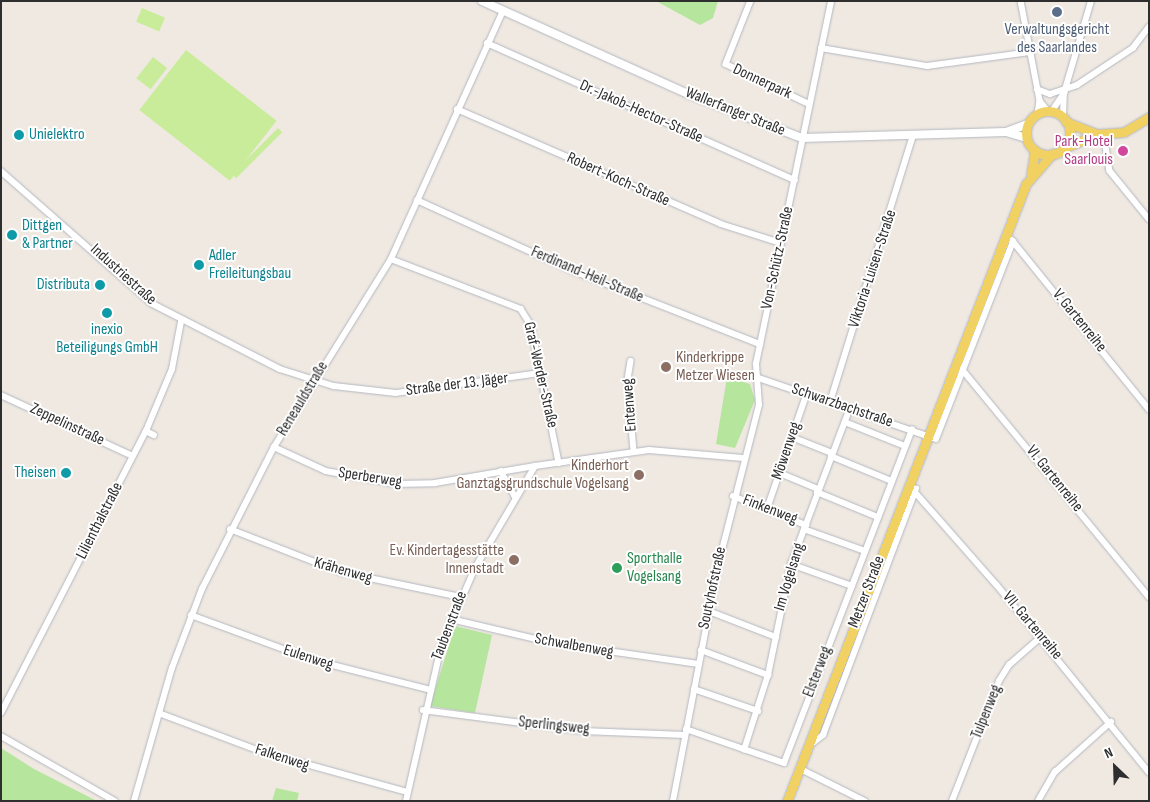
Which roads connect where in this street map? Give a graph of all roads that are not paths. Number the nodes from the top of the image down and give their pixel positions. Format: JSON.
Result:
{"nodes":[{"id":1,"x":482,"y":1,"type":"edge"},
{"id":2,"x":751,"y":1,"type":"edge"},
{"id":3,"x":831,"y":1,"type":"edge"},
{"id":4,"x":1021,"y":1,"type":"edge"},
{"id":5,"x":1091,"y":1,"type":"edge"},
{"id":6,"x":503,"y":11,"type":"junction"},
{"id":7,"x":1149,"y":27,"type":"edge"},
{"id":8,"x":487,"y":43,"type":"junction"},
{"id":9,"x":821,"y":48,"type":"junction"},
{"id":10,"x":1031,"y":52,"type":"junction"},
{"id":11,"x":1037,"y":90,"type":"junction"},
{"id":12,"x":1064,"y":91,"type":"junction"},
{"id":13,"x":1040,"y":102,"type":"junction"},
{"id":14,"x":807,"y":103,"type":"junction"},
{"id":15,"x":457,"y":109,"type":"junction"},
{"id":16,"x":1050,"y":111,"type":"junction"},
{"id":17,"x":1038,"y":114,"type":"junction"},
{"id":18,"x":1149,"y":117,"type":"edge"},
{"id":19,"x":1065,"y":119,"type":"junction"},
{"id":20,"x":1028,"y":124,"type":"junction"},
{"id":21,"x":1006,"y":132,"type":"junction"},
{"id":22,"x":1100,"y":134,"type":"junction"},
{"id":23,"x":913,"y":135,"type":"junction"},
{"id":24,"x":802,"y":138,"type":"junction"},
{"id":25,"x":1027,"y":138,"type":"junction"},
{"id":26,"x":1064,"y":148,"type":"junction"},
{"id":27,"x":1035,"y":150,"type":"junction"},
{"id":28,"x":1052,"y":154,"type":"junction"},
{"id":29,"x":1,"y":171,"type":"edge"},
{"id":30,"x":1031,"y":175,"type":"junction"},
{"id":31,"x":795,"y":180,"type":"junction"},
{"id":32,"x":417,"y":200,"type":"junction"},
{"id":33,"x":1149,"y":219,"type":"edge"},
{"id":34,"x":1010,"y":239,"type":"junction"},
{"id":35,"x":781,"y":243,"type":"junction"},
{"id":36,"x":391,"y":259,"type":"junction"},
{"id":37,"x":180,"y":322,"type":"junction"},
{"id":38,"x":760,"y":344,"type":"junction"},
{"id":39,"x":631,"y":361,"type":"dead end"},
{"id":40,"x":960,"y":366,"type":"junction"},
{"id":41,"x":541,"y":373,"type":"junction"},
{"id":42,"x":756,"y":378,"type":"junction"},
{"id":43,"x":313,"y":380,"type":"junction"},
{"id":44,"x":807,"y":394,"type":"junction"},
{"id":45,"x":1,"y":395,"type":"edge"},
{"id":46,"x":830,"y":402,"type":"junction"},
{"id":47,"x":850,"y":408,"type":"junction"},
{"id":48,"x":1149,"y":409,"type":"edge"},
{"id":49,"x":845,"y":422,"type":"junction"},
{"id":50,"x":146,"y":430,"type":"junction"},
{"id":51,"x":912,"y":430,"type":"junction"},
{"id":52,"x":154,"y":435,"type":"dead end"},
{"id":53,"x":927,"y":436,"type":"junction"},
{"id":54,"x":792,"y":437,"type":"junction"},
{"id":55,"x":905,"y":446,"type":"junction"},
{"id":56,"x":274,"y":447,"type":"junction"},
{"id":57,"x":634,"y":451,"type":"junction"},
{"id":58,"x":831,"y":455,"type":"junction"},
{"id":59,"x":133,"y":456,"type":"junction"},
{"id":60,"x":742,"y":458,"type":"junction"},
{"id":61,"x":559,"y":463,"type":"junction"},
{"id":62,"x":535,"y":466,"type":"junction"},
{"id":63,"x":501,"y":471,"type":"junction"},
{"id":64,"x":780,"y":473,"type":"junction"},
{"id":65,"x":892,"y":481,"type":"junction"},
{"id":66,"x":912,"y":487,"type":"junction"},
{"id":67,"x":818,"y":491,"type":"junction"},
{"id":68,"x":515,"y":496,"type":"junction"},
{"id":69,"x":733,"y":496,"type":"junction"},
{"id":70,"x":767,"y":509,"type":"junction"},
{"id":71,"x":878,"y":517,"type":"junction"},
{"id":72,"x":805,"y":527,"type":"junction"},
{"id":73,"x":230,"y":529,"type":"junction"},
{"id":74,"x":865,"y":551,"type":"junction"},
{"id":75,"x":791,"y":564,"type":"junction"},
{"id":76,"x":852,"y":586,"type":"junction"},
{"id":77,"x":461,"y":597,"type":"junction"},
{"id":78,"x":1149,"y":597,"type":"edge"},
{"id":79,"x":708,"y":611,"type":"junction"},
{"id":80,"x":191,"y":615,"type":"junction"},
{"id":81,"x":451,"y":620,"type":"junction"},
{"id":82,"x":776,"y":637,"type":"junction"},
{"id":83,"x":1041,"y":637,"type":"junction"},
{"id":84,"x":701,"y":650,"type":"junction"},
{"id":85,"x":698,"y":664,"type":"junction"},
{"id":86,"x":768,"y":675,"type":"junction"},
{"id":87,"x":694,"y":688,"type":"junction"},
{"id":88,"x":428,"y":689,"type":"junction"},
{"id":89,"x":423,"y":710,"type":"junction"},
{"id":90,"x":758,"y":711,"type":"junction"},
{"id":91,"x":1,"y":713,"type":"edge"},
{"id":92,"x":160,"y":713,"type":"junction"},
{"id":93,"x":1111,"y":722,"type":"junction"},
{"id":94,"x":686,"y":732,"type":"junction"},
{"id":95,"x":1,"y":736,"type":"edge"},
{"id":96,"x":744,"y":750,"type":"junction"},
{"id":97,"x":799,"y":768,"type":"junction"},
{"id":98,"x":1149,"y":772,"type":"edge"},
{"id":99,"x":407,"y":792,"type":"junction"},
{"id":100,"x":115,"y":801,"type":"edge"},
{"id":101,"x":134,"y":801,"type":"edge"},
{"id":102,"x":406,"y":801,"type":"edge"},
{"id":103,"x":672,"y":801,"type":"edge"},
{"id":104,"x":787,"y":801,"type":"edge"},
{"id":105,"x":865,"y":801,"type":"edge"},
{"id":106,"x":952,"y":801,"type":"edge"},
{"id":107,"x":1038,"y":801,"type":"edge"}],
"edges":[{"from":1,"to":6,"type":"main road","name":"Wallerfanger Straße"},
{"from":2,"to":14,"type":"street","name":"Donnerpark"},
{"from":3,"to":9,"type":"street","name":"Von-Schütz-Straße"},
{"from":4,"to":10,"type":"street"},
{"from":5,"to":12,"type":"street"},
{"from":6,"to":8,"type":"street","name":"Reneauldstraße"},
{"from":6,"to":24,"type":"main road","name":"Wallerfanger Straße"},
{"from":7,"to":12,"type":"street"},
{"from":8,"to":15,"type":"street","name":"Reneauldstraße"},
{"from":8,"to":31,"type":"street","name":"Dr.-Jakob-Hector-Straße"},
{"from":9,"to":10,"type":"street"},
{"from":9,"to":14,"type":"street","name":"Von-Schütz-Straße"},
{"from":10,"to":11,"type":"street"},
{"from":11,"to":12,"type":"street"},
{"from":11,"to":13,"type":"street"},
{"from":12,"to":16,"type":"street"},
{"from":12,"to":19,"type":"street"},
{"from":13,"to":16,"type":"street"},
{"from":13,"to":17,"type":"street"},
{"from":14,"to":24,"type":"street","name":"Von-Schütz-Straße"},
{"from":15,"to":32,"type":"street","name":"Reneauldstraße"},
{"from":15,"to":35,"type":"street","name":"Robert-Koch-Straße"},
{"from":16,"to":17,"type":"main road"},
{"from":16,"to":19,"type":"main road"},
{"from":17,"to":20,"type":"main road"},
{"from":18,"to":22,"type":"main road"},
{"from":19,"to":22,"type":"main road"},
{"from":19,"to":26,"type":"main road"},
{"from":20,"to":21,"type":"main road","name":"Wallerfanger Straße"},
{"from":20,"to":25,"type":"main road"},
{"from":21,"to":23,"type":"main road","name":"Wallerfanger Straße"},
{"from":21,"to":25,"type":"main road","name":"Wallerfanger Straße"},
{"from":22,"to":26,"type":"main road"},
{"from":22,"to":33,"type":"street"},
{"from":23,"to":24,"type":"main road","name":"Wallerfanger Straße"},
{"from":23,"to":46,"type":"street","name":"Viktoria-Luisen-Straße"},
{"from":24,"to":31,"type":"street","name":"Von-Schütz-Straße"},
{"from":25,"to":27,"type":"main road"},
{"from":26,"to":28,"type":"main road"},
{"from":27,"to":28,"type":"main road"},
{"from":27,"to":30,"type":"main road","name":"Metzer Straße"},
{"from":28,"to":30,"type":"main road","name":"Metzer Straße"},
{"from":29,"to":37,"type":"street","name":"Industriestraße"},
{"from":30,"to":34,"type":"main road","name":"Metzer Straße"},
{"from":31,"to":35,"type":"street","name":"Von-Schütz-Straße"},
{"from":32,"to":36,"type":"street","name":"Reneauldstraße"},
{"from":32,"to":38,"type":"street","name":"Ferdinand-Heil-Straße"},
{"from":34,"to":40,"type":"main road","name":"Metzer Straße"},
{"from":34,"to":48,"type":"street","name":"V. Gartenreihe"},
{"from":35,"to":38,"type":"street","name":"Von-Schütz-Straße"},
{"from":36,"to":41,"type":"street","name":"Graf-Werder-Straße"},
{"from":36,"to":43,"type":"street","name":"Reneauldstraße"},
{"from":37,"to":43,"type":"street","name":"Industriestraße"},
{"from":37,"to":50,"type":"street","name":"Lilienthalstraße"},
{"from":38,"to":42,"type":"street","name":"Von-Schütz-Straße"},
{"from":39,"to":57,"type":"street","name":"Entenweg"},
{"from":40,"to":53,"type":"main road","name":"Metzer Straße"},
{"from":40,"to":78,"type":"street","name":"VI. Gartenreihe"},
{"from":41,"to":43,"type":"street","name":"Straße der 13. Jäger"},
{"from":41,"to":61,"type":"street","name":"Graf-Werder-Straße"},
{"from":42,"to":44,"type":"street","name":"Schwarzbachstraße"},
{"from":42,"to":60,"type":"street","name":"Soutyhofstraße"},
{"from":43,"to":56,"type":"street","name":"Reneauldstraße"},
{"from":44,"to":46,"type":"street","name":"Schwarzbachstraße"},
{"from":44,"to":54,"type":"street","name":"Möwenweg"},
{"from":45,"to":59,"type":"street","name":"Zeppelinstraße"},
{"from":46,"to":47,"type":"street","name":"Schwarzbachstraße"},
{"from":47,"to":49,"type":"street","name":"Im Vogelsang"},
{"from":47,"to":51,"type":"street","name":"Schwarzbachstraße"},
{"from":49,"to":55,"type":"street","name":"Schwarzbachstraße"},
{"from":49,"to":58,"type":"street","name":"Im Vogelsang"},
{"from":50,"to":52,"type":"street"},
{"from":50,"to":59,"type":"street","name":"Lilienthalstraße"},
{"from":51,"to":53,"type":"street","name":"Schwarzbachstraße"},
{"from":51,"to":55,"type":"street","name":"Elsterweg"},
{"from":53,"to":66,"type":"main road","name":"Metzer Straße"},
{"from":54,"to":58,"type":"street"},
{"from":54,"to":64,"type":"street","name":"Möwenweg"},
{"from":55,"to":65,"type":"street","name":"Elsterweg"},
{"from":56,"to":63,"type":"street","name":"Sperberweg"},
{"from":56,"to":73,"type":"street","name":"Reneauldstraße"},
{"from":57,"to":60,"type":"street"},
{"from":57,"to":61,"type":"street"},
{"from":58,"to":65,"type":"street"},
{"from":58,"to":67,"type":"street","name":"Im Vogelsang"},
{"from":59,"to":91,"type":"street","name":"Lilienthalstraße"},
{"from":60,"to":69,"type":"street","name":"Soutyhofstraße"},
{"from":61,"to":62,"type":"street"},
{"from":62,"to":63,"type":"street","name":"Sperberweg"},
{"from":62,"to":68,"type":"street","name":"Taubenstraße"},
{"from":63,"to":68,"type":"street"},
{"from":64,"to":67,"type":"street"},
{"from":64,"to":70,"type":"street","name":"Möwenweg"},
{"from":65,"to":71,"type":"street","name":"Elsterweg"},
{"from":66,"to":83,"type":"street","name":"VII. Gartenreihe"},
{"from":66,"to":97,"type":"main road","name":"Metzer Straße"},
{"from":67,"to":71,"type":"street"},
{"from":67,"to":72,"type":"street","name":"Im Vogelsang"},
{"from":68,"to":77,"type":"street","name":"Taubenstraße"},
{"from":69,"to":70,"type":"street","name":"Finkenweg"},
{"from":69,"to":79,"type":"street","name":"Soutyhofstraße"},
{"from":70,"to":72,"type":"street","name":"Finkenweg"},
{"from":71,"to":74,"type":"street","name":"Elsterweg"},
{"from":72,"to":74,"type":"street","name":"Finkenweg"},
{"from":72,"to":75,"type":"street","name":"Im Vogelsang"},
{"from":73,"to":77,"type":"street","name":"Krähenweg"},
{"from":73,"to":80,"type":"street","name":"Reneauldstraße"},
{"from":74,"to":76,"type":"street","name":"Elsterweg"},
{"from":75,"to":76,"type":"street"},
{"from":75,"to":82,"type":"street","name":"Im Vogelsang"},
{"from":76,"to":96,"type":"street","name":"Elsterweg"},
{"from":77,"to":81,"type":"street","name":"Taubenstraße"},
{"from":79,"to":82,"type":"street"},
{"from":79,"to":84,"type":"street","name":"Soutyhofstraße"},
{"from":80,"to":88,"type":"street","name":"Eulenweg"},
{"from":80,"to":92,"type":"street","name":"Reneauldstraße"},
{"from":81,"to":85,"type":"street","name":"Schwalbenweg"},
{"from":81,"to":88,"type":"street","name":"Taubenstraße"},
{"from":82,"to":86,"type":"street","name":"Im Vogelsang"},
{"from":83,"to":93,"type":"street","name":"VII. Gartenreihe"},
{"from":83,"to":106,"type":"street","name":"Tulpenweg"},
{"from":84,"to":85,"type":"street","name":"Soutyhofstraße"},
{"from":84,"to":86,"type":"street"},
{"from":85,"to":87,"type":"street","name":"Soutyhofstraße"},
{"from":86,"to":90,"type":"street","name":"Im Vogelsang"},
{"from":87,"to":90,"type":"street"},
{"from":87,"to":94,"type":"street","name":"Soutyhofstraße"},
{"from":88,"to":89,"type":"street","name":"Taubenstraße"},
{"from":89,"to":94,"type":"street","name":"Sperlingsweg"},
{"from":89,"to":99,"type":"street","name":"Taubenstraße"},
{"from":90,"to":96,"type":"street","name":"Im Vogelsang"},
{"from":92,"to":99,"type":"street","name":"Falkenweg"},
{"from":92,"to":101,"type":"street","name":"Reneauldstraße"},
{"from":93,"to":98,"type":"street","name":"VII. Gartenreihe"},
{"from":93,"to":107,"type":"street"},
{"from":94,"to":96,"type":"street","name":"Elsterweg"},
{"from":94,"to":103,"type":"street","name":"Soutyhofstraße"},
{"from":95,"to":100,"type":"street"},
{"from":97,"to":104,"type":"main road","name":"Metzer Straße"},
{"from":97,"to":105,"type":"street"},
{"from":99,"to":102,"type":"street","name":"Taubenstraße"}]}
